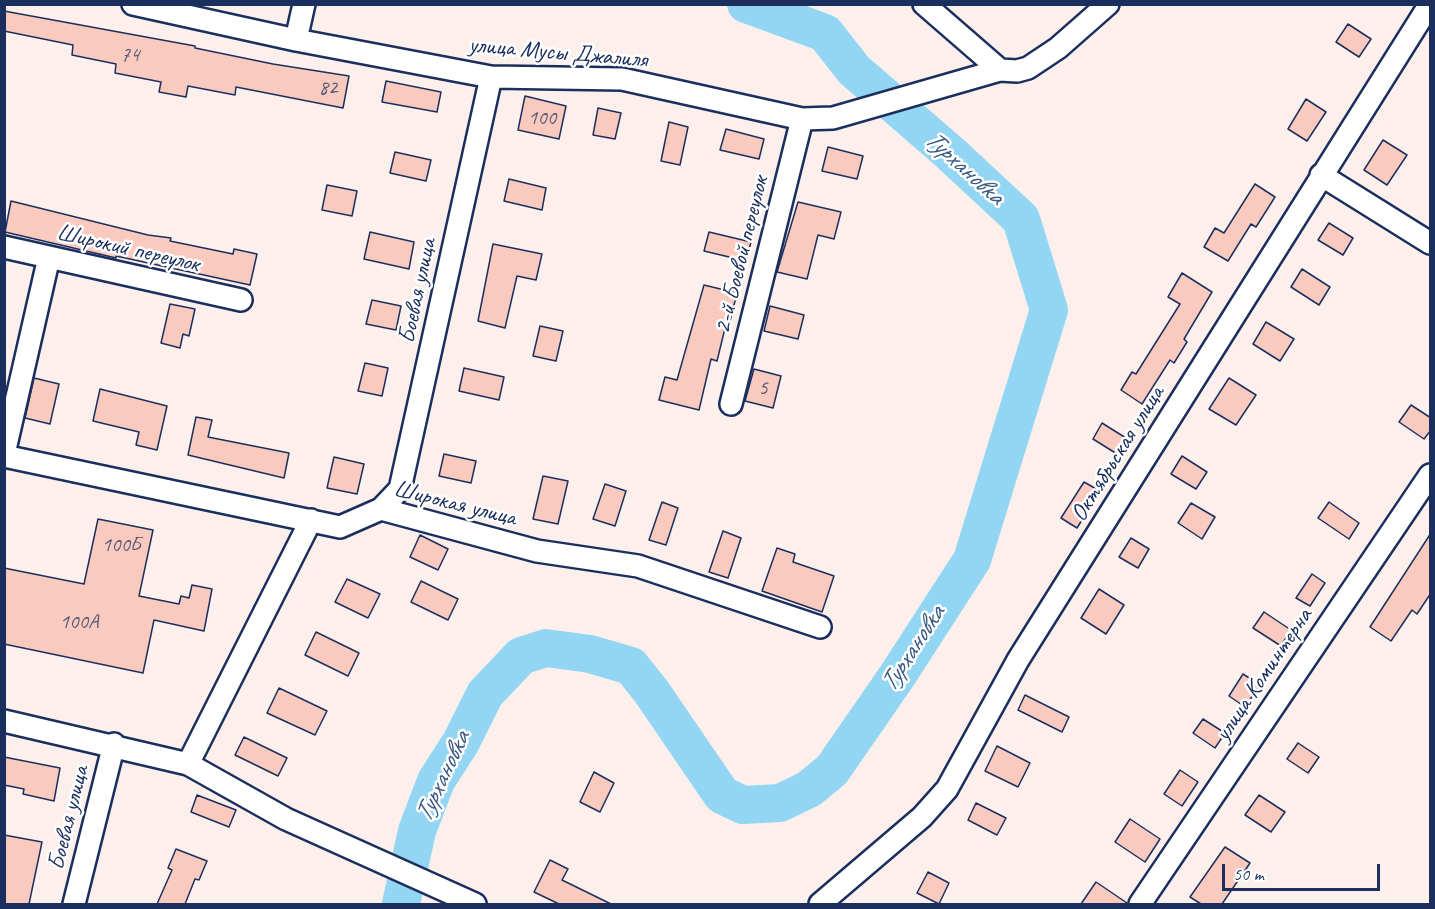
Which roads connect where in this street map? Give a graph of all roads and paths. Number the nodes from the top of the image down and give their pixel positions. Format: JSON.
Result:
{"nodes":[{"id":1,"x":133,"y":4,"type":"edge"},
{"id":2,"x":304,"y":4,"type":"edge"},
{"id":3,"x":924,"y":4,"type":"edge"},
{"id":4,"x":1108,"y":4,"type":"edge"},
{"id":5,"x":1430,"y":4,"type":"edge"},
{"id":6,"x":296,"y":40,"type":"junction"},
{"id":7,"x":1000,"y":70,"type":"junction"},
{"id":8,"x":491,"y":77,"type":"junction"},
{"id":9,"x":802,"y":119,"type":"junction"},
{"id":10,"x":1321,"y":175,"type":"junction"},
{"id":11,"x":1431,"y":243,"type":"edge"},
{"id":12,"x":4,"y":247,"type":"edge"},
{"id":13,"x":49,"y":257,"type":"junction"},
{"id":14,"x":241,"y":300,"type":"dead end"},
{"id":15,"x":731,"y":404,"type":"dead end"},
{"id":16,"x":4,"y":455,"type":"edge"},
{"id":17,"x":1431,"y":475,"type":"edge"},
{"id":18,"x":381,"y":509,"type":"junction"},
{"id":19,"x":311,"y":520,"type":"junction"},
{"id":20,"x":820,"y":627,"type":"dead end"},
{"id":21,"x":4,"y":721,"type":"edge"},
{"id":22,"x":114,"y":744,"type":"junction"},
{"id":23,"x":188,"y":764,"type":"junction"},
{"id":24,"x":74,"y":904,"type":"edge"},
{"id":25,"x":475,"y":904,"type":"edge"},
{"id":26,"x":820,"y":904,"type":"edge"},
{"id":27,"x":1140,"y":904,"type":"edge"}],
"edges":[{"from":1,"to":6,"type":"street","name":"улица Мусы Джалиля"},
{"from":2,"to":6,"type":"street"},
{"from":3,"to":7,"type":"street"},
{"from":4,"to":7,"type":"street","name":"улица Мусы Джалиля"},
{"from":5,"to":10,"type":"street","name":"Октябрьская улица"},
{"from":6,"to":8,"type":"street","name":"улица Мусы Джалиля"},
{"from":7,"to":9,"type":"street","name":"улица Мусы Джалиля"},
{"from":8,"to":9,"type":"street","name":"улица Мусы Джалиля"},
{"from":8,"to":18,"type":"street","name":"Боевая улица"},
{"from":9,"to":15,"type":"street","name":"2-й Боевой переулок"},
{"from":10,"to":11,"type":"street"},
{"from":10,"to":26,"type":"street","name":"Октябрьская улица"},
{"from":12,"to":13,"type":"street","name":"Широкий переулок"},
{"from":13,"to":14,"type":"street","name":"Широкий переулок"},
{"from":13,"to":16,"type":"street"},
{"from":16,"to":19,"type":"street","name":"Широкая улица"},
{"from":17,"to":27,"type":"street","name":"улица Коминтерна"},
{"from":18,"to":19,"type":"street","name":"Широкая улица"},
{"from":18,"to":20,"type":"street","name":"Широкая улица"},
{"from":19,"to":23,"type":"street"},
{"from":21,"to":22,"type":"street"},
{"from":22,"to":23,"type":"street"},
{"from":22,"to":24,"type":"street","name":"Боевая улица"},
{"from":23,"to":25,"type":"street"}]}
